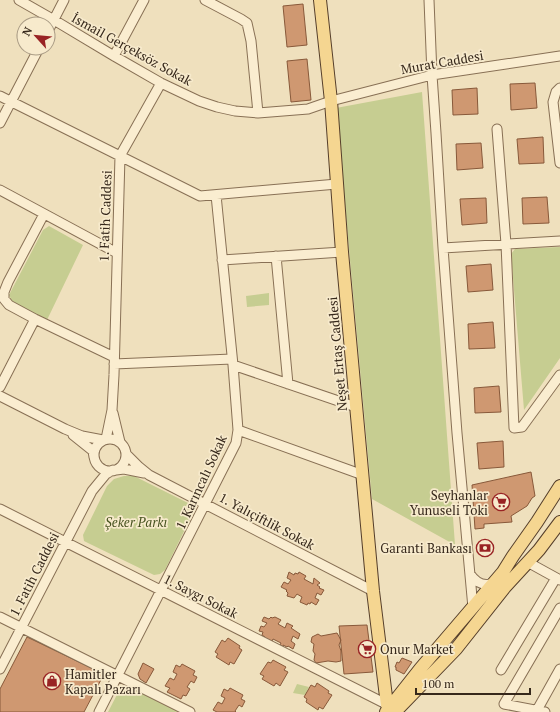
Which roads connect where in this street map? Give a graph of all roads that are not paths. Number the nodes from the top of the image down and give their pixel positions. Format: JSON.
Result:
{"nodes":[{"id":1,"x":19,"y":0,"type":"edge"},
{"id":2,"x":64,"y":0,"type":"edge"},
{"id":3,"x":144,"y":0,"type":"edge"},
{"id":4,"x":205,"y":0,"type":"edge"},
{"id":5,"x":320,"y":0,"type":"edge"},
{"id":6,"x":429,"y":0,"type":"edge"},
{"id":7,"x":47,"y":16,"type":"edge"},
{"id":8,"x":56,"y":16,"type":"edge"},
{"id":9,"x":56,"y":21,"type":"edge"},
{"id":10,"x":35,"y":56,"type":"edge"},
{"id":11,"x":114,"y":56,"type":"junction"},
{"id":12,"x":560,"y":56,"type":"edge"},
{"id":13,"x":432,"y":75,"type":"junction"},
{"id":14,"x":161,"y":83,"type":"junction"},
{"id":15,"x":560,"y":88,"type":"edge"},
{"id":16,"x":0,"y":96,"type":"edge"},
{"id":17,"x":331,"y":101,"type":"junction"},
{"id":18,"x":11,"y":102,"type":"junction"},
{"id":19,"x":258,"y":113,"type":"junction"},
{"id":20,"x":0,"y":123,"type":"edge"},
{"id":21,"x":497,"y":129,"type":"dead end"},
{"id":22,"x":120,"y":156,"type":"junction"},
{"id":23,"x":560,"y":163,"type":"edge"},
{"id":24,"x":337,"y":184,"type":"junction"},
{"id":25,"x":0,"y":190,"type":"edge"},
{"id":26,"x":216,"y":195,"type":"junction"},
{"id":27,"x":44,"y":214,"type":"junction"},
{"id":28,"x":560,"y":241,"type":"edge"},
{"id":29,"x":506,"y":244,"type":"junction"},
{"id":30,"x":443,"y":248,"type":"junction"},
{"id":31,"x":342,"y":252,"type":"junction"},
{"id":32,"x":117,"y":253,"type":"junction"},
{"id":33,"x":276,"y":256,"type":"junction"},
{"id":34,"x":222,"y":260,"type":"junction"},
{"id":35,"x":35,"y":319,"type":"junction"},
{"id":36,"x":114,"y":360,"type":"junction"},
{"id":37,"x":232,"y":362,"type":"junction"},
{"id":38,"x":560,"y":375,"type":"edge"},
{"id":39,"x":288,"y":384,"type":"junction"},
{"id":40,"x":0,"y":387,"type":"edge"},
{"id":41,"x":0,"y":396,"type":"edge"},
{"id":42,"x":356,"y":407,"type":"junction"},
{"id":43,"x":112,"y":410,"type":"junction"},
{"id":44,"x":65,"y":429,"type":"junction"},
{"id":45,"x":238,"y":430,"type":"junction"},
{"id":46,"x":104,"y":440,"type":"junction"},
{"id":47,"x":120,"y":442,"type":"junction"},
{"id":48,"x":126,"y":454,"type":"junction"},
{"id":49,"x":95,"y":459,"type":"junction"},
{"id":50,"x":114,"y":470,"type":"junction"},
{"id":51,"x":149,"y":475,"type":"junction"},
{"id":52,"x":363,"y":475,"type":"junction"},
{"id":53,"x":560,"y":486,"type":"edge"},
{"id":54,"x":92,"y":490,"type":"junction"},
{"id":55,"x":206,"y":503,"type":"junction"},
{"id":56,"x":0,"y":509,"type":"edge"},
{"id":57,"x":557,"y":526,"type":"edge"},
{"id":58,"x":65,"y":542,"type":"junction"},
{"id":59,"x":531,"y":564,"type":"dead end"},
{"id":60,"x":470,"y":574,"type":"junction"},
{"id":61,"x":558,"y":579,"type":"edge"},
{"id":62,"x":501,"y":582,"type":"junction"},
{"id":63,"x":161,"y":591,"type":"junction"},
{"id":64,"x":373,"y":591,"type":"junction"},
{"id":65,"x":473,"y":608,"type":"junction"},
{"id":66,"x":560,"y":608,"type":"edge"},
{"id":67,"x":0,"y":617,"type":"edge"},
{"id":68,"x":21,"y":628,"type":"junction"},
{"id":69,"x":0,"y":669,"type":"edge"},
{"id":70,"x":560,"y":669,"type":"edge"},
{"id":71,"x":501,"y":670,"type":"dead end"},
{"id":72,"x":118,"y":676,"type":"junction"},
{"id":73,"x":390,"y":709,"type":"edge"},
{"id":74,"x":99,"y":712,"type":"edge"},
{"id":75,"x":190,"y":712,"type":"edge"},
{"id":76,"x":539,"y":712,"type":"edge"}],
"edges":[{"from":1,"to":7,"type":"street","name":"İsmail Gerçeksöz Sokak"},
{"from":2,"to":8,"type":"street"},
{"from":3,"to":11,"type":"street"},
{"from":4,"to":19,"type":"street"},
{"from":5,"to":17,"type":"main road","name":"Neşet Ertaş Caddesi"},
{"from":6,"to":13,"type":"street"},
{"from":9,"to":11,"type":"street","name":"İsmail Gerçeksöz Sokak"},
{"from":10,"to":18,"type":"street"},
{"from":11,"to":14,"type":"street","name":"İsmail Gerçeksöz Sokak"},
{"from":12,"to":13,"type":"street","name":"Murat Caddesi"},
{"from":13,"to":17,"type":"street","name":"Murat Caddesi"},
{"from":13,"to":30,"type":"street"},
{"from":14,"to":19,"type":"street","name":"İsmail Gerçeksöz Sokak"},
{"from":14,"to":22,"type":"street"},
{"from":15,"to":23,"type":"street"},
{"from":16,"to":18,"type":"street","name":"1. Fatih Caddesi"},
{"from":17,"to":19,"type":"street","name":"İsmail Gerçeksöz Sokak"},
{"from":17,"to":24,"type":"main road","name":"Neşet Ertaş Caddesi"},
{"from":18,"to":20,"type":"street"},
{"from":18,"to":22,"type":"street","name":"1. Fatih Caddesi"},
{"from":21,"to":29,"type":"street"},
{"from":22,"to":26,"type":"street"},
{"from":22,"to":32,"type":"street","name":"1. Fatih Caddesi"},
{"from":24,"to":26,"type":"street"},
{"from":24,"to":31,"type":"main road","name":"Neşet Ertaş Caddesi"},
{"from":25,"to":27,"type":"street"},
{"from":26,"to":34,"type":"street","name":"1. Karıncalı Sokak"},
{"from":27,"to":32,"type":"street"},
{"from":27,"to":35,"type":"street"},
{"from":28,"to":29,"type":"street"},
{"from":29,"to":30,"type":"street"},
{"from":29,"to":38,"type":"street"},
{"from":30,"to":60,"type":"street"},
{"from":31,"to":33,"type":"street"},
{"from":31,"to":42,"type":"main road","name":"Neşet Ertaş Caddesi"},
{"from":32,"to":36,"type":"street","name":"1. Fatih Caddesi"},
{"from":33,"to":34,"type":"street"},
{"from":33,"to":39,"type":"street"},
{"from":34,"to":37,"type":"street","name":"1. Karıncalı Sokak"},
{"from":35,"to":36,"type":"street"},
{"from":35,"to":40,"type":"street"},
{"from":36,"to":37,"type":"street"},
{"from":36,"to":43,"type":"street","name":"1. Fatih Caddesi"},
{"from":37,"to":39,"type":"street"},
{"from":37,"to":45,"type":"street","name":"1. Karıncalı Sokak"},
{"from":39,"to":42,"type":"street"},
{"from":41,"to":44,"type":"street"},
{"from":42,"to":52,"type":"main road","name":"Neşet Ertaş Caddesi"},
{"from":43,"to":46,"type":"street"},
{"from":43,"to":47,"type":"street"},
{"from":44,"to":46,"type":"street"},
{"from":44,"to":49,"type":"street"},
{"from":45,"to":52,"type":"street"},
{"from":45,"to":55,"type":"street","name":"1. Karıncalı Sokak"},
{"from":46,"to":47,"type":"street"},
{"from":46,"to":49,"type":"street"},
{"from":47,"to":48,"type":"street"},
{"from":48,"to":50,"type":"street"},
{"from":48,"to":51,"type":"street"},
{"from":49,"to":50,"type":"street"},
{"from":49,"to":54,"type":"street"},
{"from":50,"to":51,"type":"street"},
{"from":50,"to":54,"type":"street"},
{"from":51,"to":55,"type":"street","name":"1. Yalıçiftlik Sokak"},
{"from":52,"to":64,"type":"main road","name":"Neşet Ertaş Caddesi"},
{"from":53,"to":62,"type":"main road"},
{"from":54,"to":58,"type":"street","name":"1. Fatih Caddesi"},
{"from":55,"to":63,"type":"street","name":"1. Karıncalı Sokak"},
{"from":55,"to":64,"type":"street","name":"1. Yalıçiftlik Sokak"},
{"from":56,"to":58,"type":"street","name":"1. Saygı Sokak"},
{"from":57,"to":62,"type":"main road"},
{"from":58,"to":63,"type":"street","name":"1. Saygı Sokak"},
{"from":58,"to":68,"type":"street","name":"1. Fatih Caddesi"},
{"from":59,"to":61,"type":"street"},
{"from":60,"to":62,"type":"street"},
{"from":60,"to":65,"type":"street"},
{"from":61,"to":71,"type":"street"},
{"from":62,"to":65,"type":"main road"},
{"from":62,"to":73,"type":"main road"},
{"from":63,"to":72,"type":"street","name":"1. Karıncalı Sokak"},
{"from":63,"to":73,"type":"street","name":"1. Saygı Sokak"},
{"from":64,"to":73,"type":"main road","name":"Neşet Ertaş Caddesi"},
{"from":65,"to":73,"type":"main road"},
{"from":66,"to":76,"type":"street"},
{"from":67,"to":68,"type":"street"},
{"from":68,"to":69,"type":"street","name":"1. Fatih Caddesi"},
{"from":68,"to":72,"type":"street"},
{"from":70,"to":76,"type":"street"},
{"from":72,"to":74,"type":"street","name":"1. Karıncalı Sokak"},
{"from":72,"to":75,"type":"street"}]}
